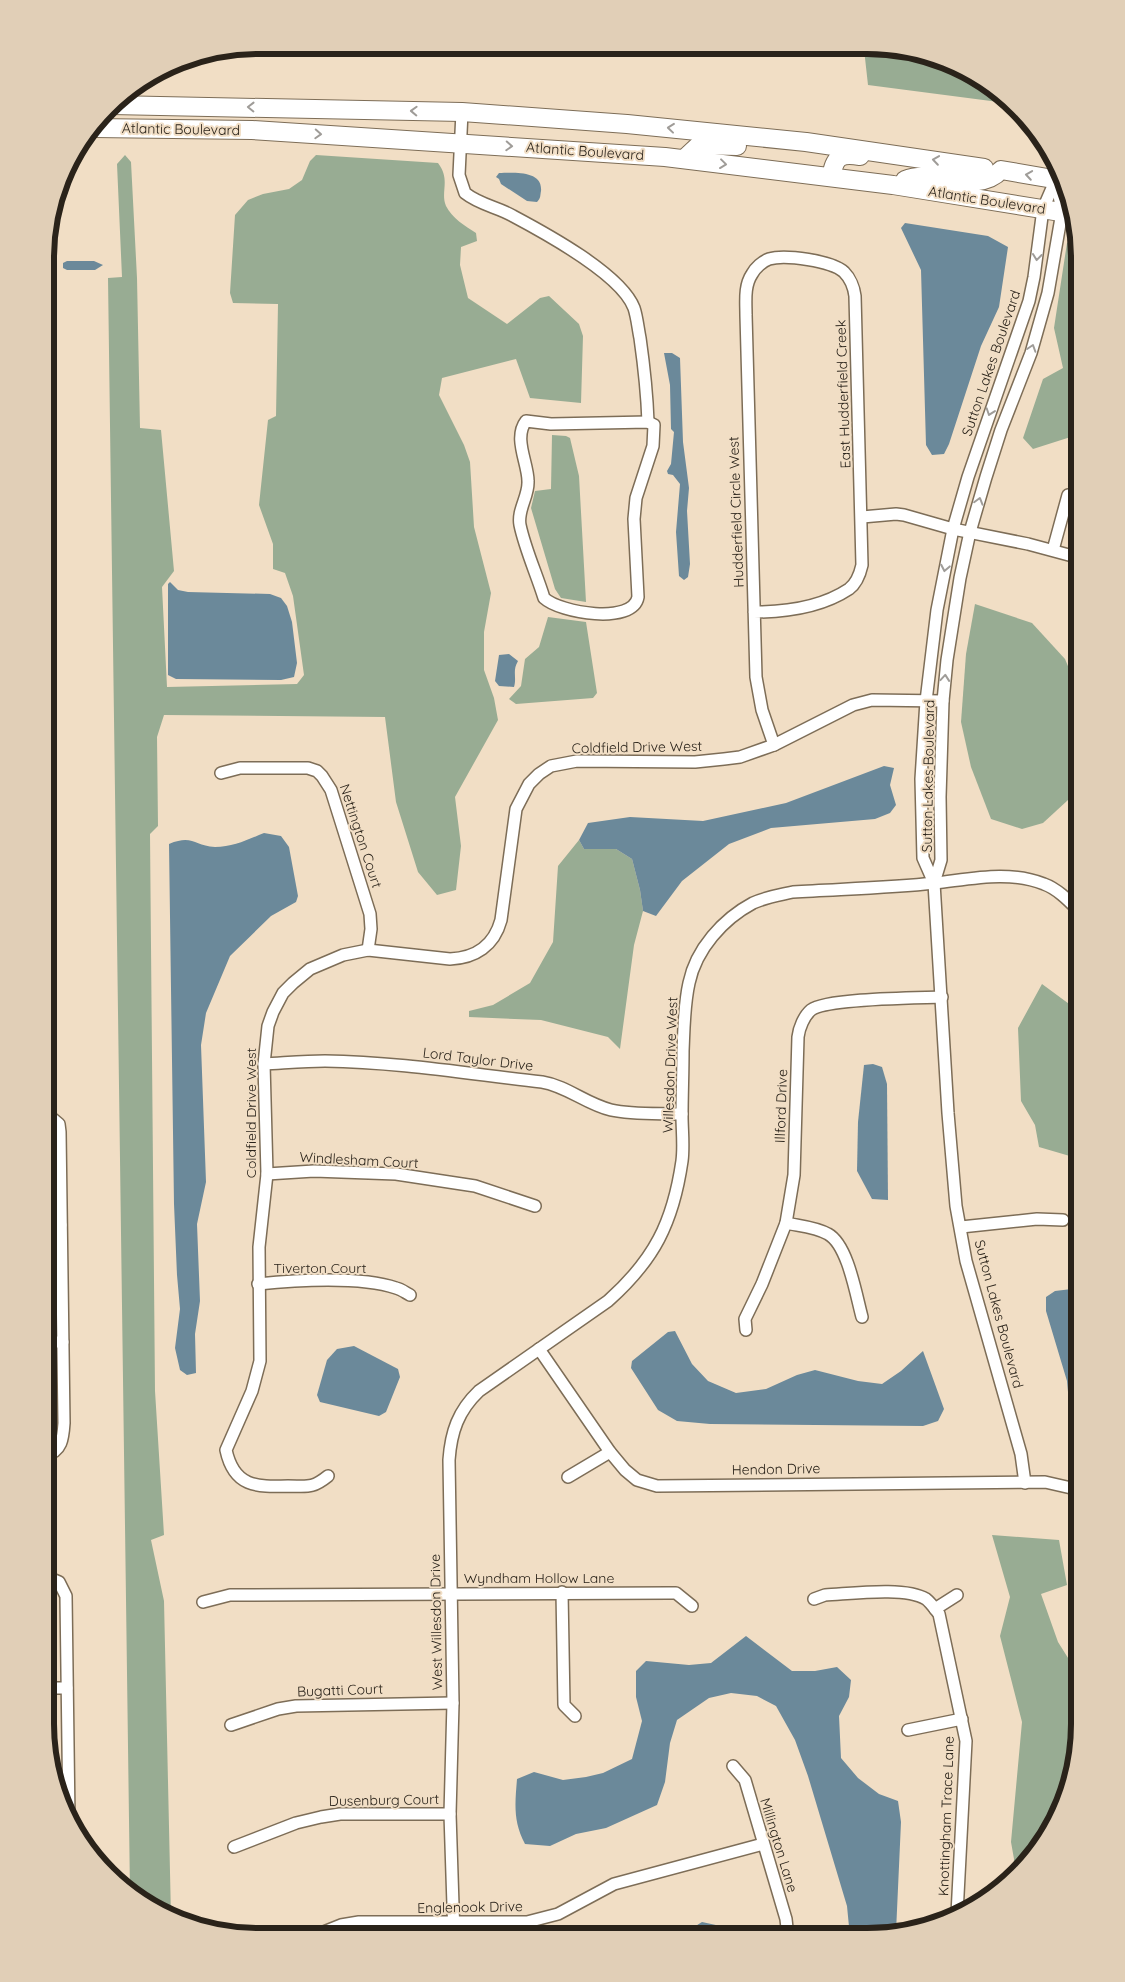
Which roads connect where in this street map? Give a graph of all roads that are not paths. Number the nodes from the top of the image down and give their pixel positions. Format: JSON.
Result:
{"nodes":[{"id":1,"x":122,"y":105,"type":"edge"},
{"id":2,"x":462,"y":112,"type":"junction"},
{"id":3,"x":100,"y":128,"type":"edge"},
{"id":4,"x":460,"y":143,"type":"junction"},
{"id":5,"x":830,"y":145,"type":"junction"},
{"id":6,"x":915,"y":157,"type":"junction"},
{"id":7,"x":684,"y":159,"type":"junction"},
{"id":8,"x":993,"y":169,"type":"junction"},
{"id":9,"x":831,"y":178,"type":"junction"},
{"id":10,"x":1056,"y":179,"type":"edge"},
{"id":11,"x":893,"y":185,"type":"junction"},
{"id":12,"x":1058,"y":185,"type":"edge"},
{"id":13,"x":1044,"y":209,"type":"junction"},
{"id":14,"x":1066,"y":213,"type":"edge"},
{"id":15,"x":1067,"y":217,"type":"edge"},
{"id":16,"x":844,"y":272,"type":"joint"},
{"id":17,"x":1002,"y":380,"type":"junction"},
{"id":18,"x":1018,"y":385,"type":"junction"},
{"id":19,"x":648,"y":422,"type":"junction"},
{"id":20,"x":1068,"y":495,"type":"dead end"},
{"id":21,"x":862,"y":517,"type":"junction"},
{"id":22,"x":953,"y":529,"type":"junction"},
{"id":23,"x":970,"y":532,"type":"junction"},
{"id":24,"x":1054,"y":550,"type":"junction"},
{"id":25,"x":1071,"y":555,"type":"edge"},
{"id":26,"x":754,"y":612,"type":"junction"},
{"id":27,"x":926,"y":701,"type":"junction"},
{"id":28,"x":943,"y":701,"type":"junction"},
{"id":29,"x":774,"y":745,"type":"junction"},
{"id":30,"x":221,"y":774,"type":"dead end"},
{"id":31,"x":934,"y":883,"type":"junction"},
{"id":32,"x":1071,"y":904,"type":"edge"},
{"id":33,"x":368,"y":950,"type":"junction"},
{"id":34,"x":942,"y":997,"type":"junction"},
{"id":35,"x":264,"y":1064,"type":"junction"},
{"id":36,"x":682,"y":1114,"type":"junction"},
{"id":37,"x":54,"y":1119,"type":"edge"},
{"id":38,"x":267,"y":1174,"type":"junction"},
{"id":39,"x":535,"y":1206,"type":"dead end"},
{"id":40,"x":1063,"y":1220,"type":"dead end"},
{"id":41,"x":786,"y":1223,"type":"junction"},
{"id":42,"x":54,"y":1225,"type":"edge"},
{"id":43,"x":61,"y":1225,"type":"junction"},
{"id":44,"x":961,"y":1228,"type":"junction"},
{"id":45,"x":258,"y":1284,"type":"junction"},
{"id":46,"x":410,"y":1295,"type":"dead end"},
{"id":47,"x":862,"y":1316,"type":"dead end"},
{"id":48,"x":746,"y":1330,"type":"dead end"},
{"id":49,"x":54,"y":1342,"type":"edge"},
{"id":50,"x":63,"y":1342,"type":"junction"},
{"id":51,"x":540,"y":1349,"type":"junction"},
{"id":52,"x":54,"y":1451,"type":"edge"},
{"id":53,"x":610,"y":1452,"type":"junction"},
{"id":54,"x":328,"y":1476,"type":"dead end"},
{"id":55,"x":568,"y":1476,"type":"dead end"},
{"id":56,"x":1025,"y":1483,"type":"junction"},
{"id":57,"x":1071,"y":1488,"type":"edge"},
{"id":58,"x":54,"y":1580,"type":"edge"},
{"id":59,"x":562,"y":1592,"type":"junction"},
{"id":60,"x":450,"y":1593,"type":"junction"},
{"id":61,"x":958,"y":1595,"type":"dead end"},
{"id":62,"x":814,"y":1599,"type":"dead end"},
{"id":63,"x":203,"y":1602,"type":"dead end"},
{"id":64,"x":692,"y":1606,"type":"dead end"},
{"id":65,"x":934,"y":1609,"type":"junction"},
{"id":66,"x":54,"y":1688,"type":"edge"},
{"id":67,"x":67,"y":1688,"type":"junction"},
{"id":68,"x":453,"y":1703,"type":"junction"},
{"id":69,"x":575,"y":1716,"type":"dead end"},
{"id":70,"x":962,"y":1719,"type":"junction"},
{"id":71,"x":231,"y":1725,"type":"dead end"},
{"id":72,"x":908,"y":1730,"type":"dead end"},
{"id":73,"x":733,"y":1766,"type":"dead end"},
{"id":74,"x":69,"y":1802,"type":"edge"},
{"id":75,"x":450,"y":1814,"type":"junction"},
{"id":76,"x":763,"y":1844,"type":"junction"},
{"id":77,"x":234,"y":1847,"type":"dead end"},
{"id":78,"x":957,"y":1907,"type":"edge"},
{"id":79,"x":453,"y":1924,"type":"junction"},
{"id":80,"x":334,"y":1928,"type":"edge"},
{"id":81,"x":453,"y":1928,"type":"edge"},
{"id":82,"x":787,"y":1928,"type":"edge"}],
"edges":[{"from":2,"to":1,"type":"highway","name":"Atlantic Boulevard","one_way":true},
{"from":2,"to":4,"type":"street"},
{"from":5,"to":2,"type":"highway","name":"Atlantic Boulevard","one_way":true},
{"from":3,"to":4,"type":"highway","name":"Atlantic Boulevard","one_way":true},
{"from":4,"to":7,"type":"highway","name":"Atlantic Boulevard","one_way":true},
{"from":4,"to":19,"type":"street"},
{"from":5,"to":6,"type":"highway","name":"Atlantic Boulevard"},
{"from":5,"to":7,"type":"highway"},
{"from":8,"to":6,"type":"highway","name":"Atlantic Boulevard","one_way":true},
{"from":6,"to":9,"type":"highway"},
{"from":7,"to":9,"type":"highway","name":"Atlantic Boulevard","one_way":true},
{"from":10,"to":8,"type":"highway","name":"Atlantic Boulevard","one_way":true},
{"from":8,"to":11,"type":"highway"},
{"from":9,"to":11,"type":"highway","name":"Atlantic Boulevard"},
{"from":11,"to":13,"type":"highway","name":"Atlantic Boulevard"},
{"from":12,"to":13,"type":"street","name":"Sutton Lakes Boulevard"},
{"from":13,"to":14,"type":"highway","name":"Atlantic Boulevard"},
{"from":13,"to":17,"type":"street","name":"Sutton Lakes Boulevard","one_way":true},
{"from":18,"to":15,"type":"street","name":"Sutton Lakes Boulevard","one_way":true},
{"from":16,"to":21,"type":"street","name":"East Hudderfield Creek"},
{"from":16,"to":26,"type":"street","name":"Hudderfield Circle West"},
{"from":17,"to":18,"type":"street"},
{"from":17,"to":22,"type":"street","name":"Sutton Lakes Boulevard","one_way":true},
{"from":23,"to":18,"type":"street","name":"Sutton Lakes Boulevard","one_way":true},
{"from":19,"to":19,"type":"street"},
{"from":20,"to":24,"type":"street"},
{"from":21,"to":22,"type":"street"},
{"from":21,"to":26,"type":"street","name":"East Hudderfield Creek"},
{"from":22,"to":23,"type":"street"},
{"from":22,"to":27,"type":"street","name":"Sutton Lakes Boulevard","one_way":true},
{"from":23,"to":24,"type":"street"},
{"from":28,"to":23,"type":"street","name":"Sutton Lakes Boulevard","one_way":true},
{"from":24,"to":25,"type":"street"},
{"from":26,"to":29,"type":"street","name":"Hudderfield Circle West"},
{"from":27,"to":28,"type":"street","name":"Coldfield Drive West"},
{"from":27,"to":29,"type":"street","name":"Coldfield Drive West"},
{"from":27,"to":31,"type":"street","name":"Sutton Lakes Boulevard"},
{"from":28,"to":31,"type":"street","name":"Sutton Lakes Boulevard"},
{"from":29,"to":33,"type":"street","name":"Coldfield Drive West"},
{"from":30,"to":33,"type":"street","name":"Nettington Court"},
{"from":31,"to":32,"type":"street","name":"Willesdon Drive West"},
{"from":31,"to":34,"type":"street","name":"Sutton Lakes Boulevard"},
{"from":31,"to":36,"type":"street","name":"Willesdon Drive West"},
{"from":33,"to":35,"type":"street","name":"Coldfield Drive West"},
{"from":34,"to":41,"type":"street","name":"Illford Drive"},
{"from":34,"to":44,"type":"street","name":"Sutton Lakes Boulevard"},
{"from":35,"to":36,"type":"street","name":"Lord Taylor Drive"},
{"from":35,"to":38,"type":"street","name":"Coldfield Drive West"},
{"from":36,"to":51,"type":"street","name":"Willesdon Drive West"},
{"from":37,"to":43,"type":"street"},
{"from":38,"to":39,"type":"street","name":"Windlesham Court"},
{"from":38,"to":45,"type":"street","name":"Coldfield Drive West"},
{"from":40,"to":44,"type":"street"},
{"from":41,"to":47,"type":"street"},
{"from":41,"to":48,"type":"street","name":"Illford Drive"},
{"from":42,"to":43,"type":"street"},
{"from":43,"to":50,"type":"street"},
{"from":44,"to":56,"type":"street","name":"Sutton Lakes Boulevard"},
{"from":45,"to":46,"type":"street","name":"Tiverton Court"},
{"from":45,"to":54,"type":"street","name":"Coldfield Drive West"},
{"from":49,"to":50,"type":"street"},
{"from":50,"to":52,"type":"street"},
{"from":51,"to":53,"type":"street","name":"Hendon Drive"},
{"from":51,"to":60,"type":"street","name":"West Willesdon Drive"},
{"from":53,"to":55,"type":"street"},
{"from":53,"to":56,"type":"street","name":"Hendon Drive"},
{"from":56,"to":57,"type":"street","name":"Hendon Drive"},
{"from":58,"to":67,"type":"street"},
{"from":59,"to":60,"type":"street","name":"Wyndham Hollow Lane"},
{"from":59,"to":64,"type":"street","name":"Wyndham Hollow Lane"},
{"from":59,"to":69,"type":"street"},
{"from":60,"to":63,"type":"street","name":"Wyndham Hollow Lane"},
{"from":60,"to":68,"type":"street","name":"West Willesdon Drive"},
{"from":61,"to":65,"type":"street"},
{"from":62,"to":65,"type":"street"},
{"from":65,"to":70,"type":"street","name":"Knottingham Trace Lane"},
{"from":66,"to":67,"type":"street"},
{"from":67,"to":74,"type":"street"},
{"from":68,"to":71,"type":"street","name":"Bugatti Court"},
{"from":68,"to":75,"type":"street","name":"West Willesdon Drive"},
{"from":70,"to":72,"type":"street"},
{"from":70,"to":78,"type":"street","name":"Knottingham Trace Lane"},
{"from":73,"to":76,"type":"street","name":"Millington Lane"},
{"from":75,"to":77,"type":"street","name":"Dusenburg Court"},
{"from":75,"to":79,"type":"street","name":"West Willesdon Drive"},
{"from":76,"to":79,"type":"street","name":"Englenook Drive"},
{"from":76,"to":82,"type":"street","name":"Millington Lane"},
{"from":79,"to":80,"type":"street","name":"Englenook Drive"},
{"from":79,"to":81,"type":"street","name":"West Willesdon Drive"}]}
